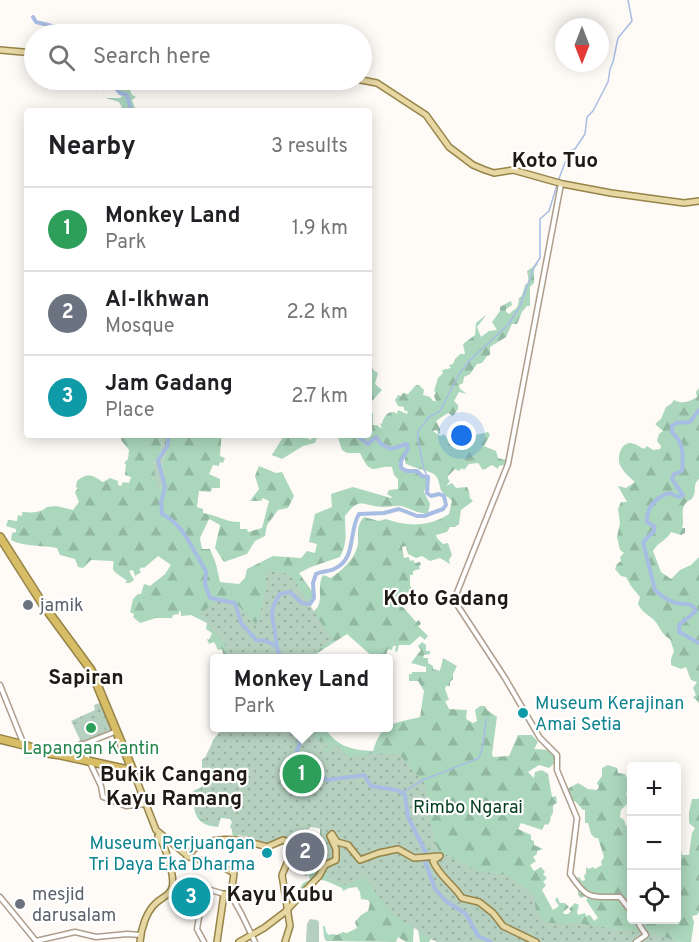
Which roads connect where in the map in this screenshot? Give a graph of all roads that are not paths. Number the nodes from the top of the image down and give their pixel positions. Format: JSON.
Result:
{"nodes":[{"id":1,"x":0,"y":50,"type":"edge"},
{"id":2,"x":24,"y":52,"type":"edge"},
{"id":3,"x":372,"y":82,"type":"edge"},
{"id":4,"x":561,"y":184,"type":"junction"},
{"id":5,"x":699,"y":201,"type":"edge"},
{"id":6,"x":0,"y":537,"type":"edge"},
{"id":7,"x":0,"y":685,"type":"edge"},
{"id":8,"x":117,"y":731,"type":"junction"},
{"id":9,"x":0,"y":740,"type":"edge"},
{"id":10,"x":24,"y":745,"type":"junction"},
{"id":11,"x":81,"y":745,"type":"junction"},
{"id":12,"x":59,"y":754,"type":"junction"},
{"id":13,"x":88,"y":761,"type":"junction"},
{"id":14,"x":133,"y":771,"type":"junction"},
{"id":15,"x":145,"y":802,"type":"junction"},
{"id":16,"x":157,"y":833,"type":"junction"},
{"id":17,"x":189,"y":854,"type":"junction"},
{"id":18,"x":224,"y":894,"type":"junction"},
{"id":19,"x":231,"y":895,"type":"junction"},
{"id":20,"x":0,"y":897,"type":"edge"},
{"id":21,"x":627,"y":906,"type":"edge"},
{"id":22,"x":288,"y":910,"type":"junction"},
{"id":23,"x":639,"y":924,"type":"edge"},
{"id":24,"x":252,"y":936,"type":"junction"},
{"id":25,"x":140,"y":939,"type":"edge"},
{"id":26,"x":36,"y":941,"type":"edge"},
{"id":27,"x":204,"y":942,"type":"edge"},
{"id":28,"x":217,"y":942,"type":"edge"},
{"id":29,"x":239,"y":942,"type":"edge"},
{"id":30,"x":255,"y":942,"type":"edge"},
{"id":31,"x":285,"y":942,"type":"edge"},
{"id":32,"x":536,"y":942,"type":"edge"},
{"id":33,"x":636,"y":942,"type":"edge"}],
"edges":[{"from":1,"to":2,"type":"main road"},
{"from":3,"to":4,"type":"main road"},
{"from":4,"to":5,"type":"main road"},
{"from":4,"to":21,"type":"street"},
{"from":6,"to":8,"type":"highway"},
{"from":7,"to":10,"type":"street"},
{"from":8,"to":11,"type":"street"},
{"from":8,"to":14,"type":"highway"},
{"from":9,"to":10,"type":"highway"},
{"from":10,"to":12,"type":"highway"},
{"from":11,"to":12,"type":"street"},
{"from":11,"to":13,"type":"street"},
{"from":12,"to":13,"type":"highway"},
{"from":13,"to":14,"type":"highway"},
{"from":13,"to":15,"type":"street"},
{"from":14,"to":15,"type":"main road"},
{"from":15,"to":16,"type":"main road"},
{"from":16,"to":17,"type":"main road"},
{"from":16,"to":25,"type":"main road"},
{"from":17,"to":19,"type":"main road"},
{"from":17,"to":22,"type":"main road"},
{"from":18,"to":19,"type":"main road"},
{"from":18,"to":27,"type":"street"},
{"from":18,"to":28,"type":"main road"},
{"from":19,"to":24,"type":"street"},
{"from":20,"to":26,"type":"street"},
{"from":22,"to":24,"type":"main road"},
{"from":22,"to":31,"type":"main road"},
{"from":22,"to":32,"type":"main road"},
{"from":23,"to":33,"type":"street"},
{"from":24,"to":29,"type":"main road"},
{"from":24,"to":30,"type":"street"},
{"from":25,"to":26,"type":"street"}]}
